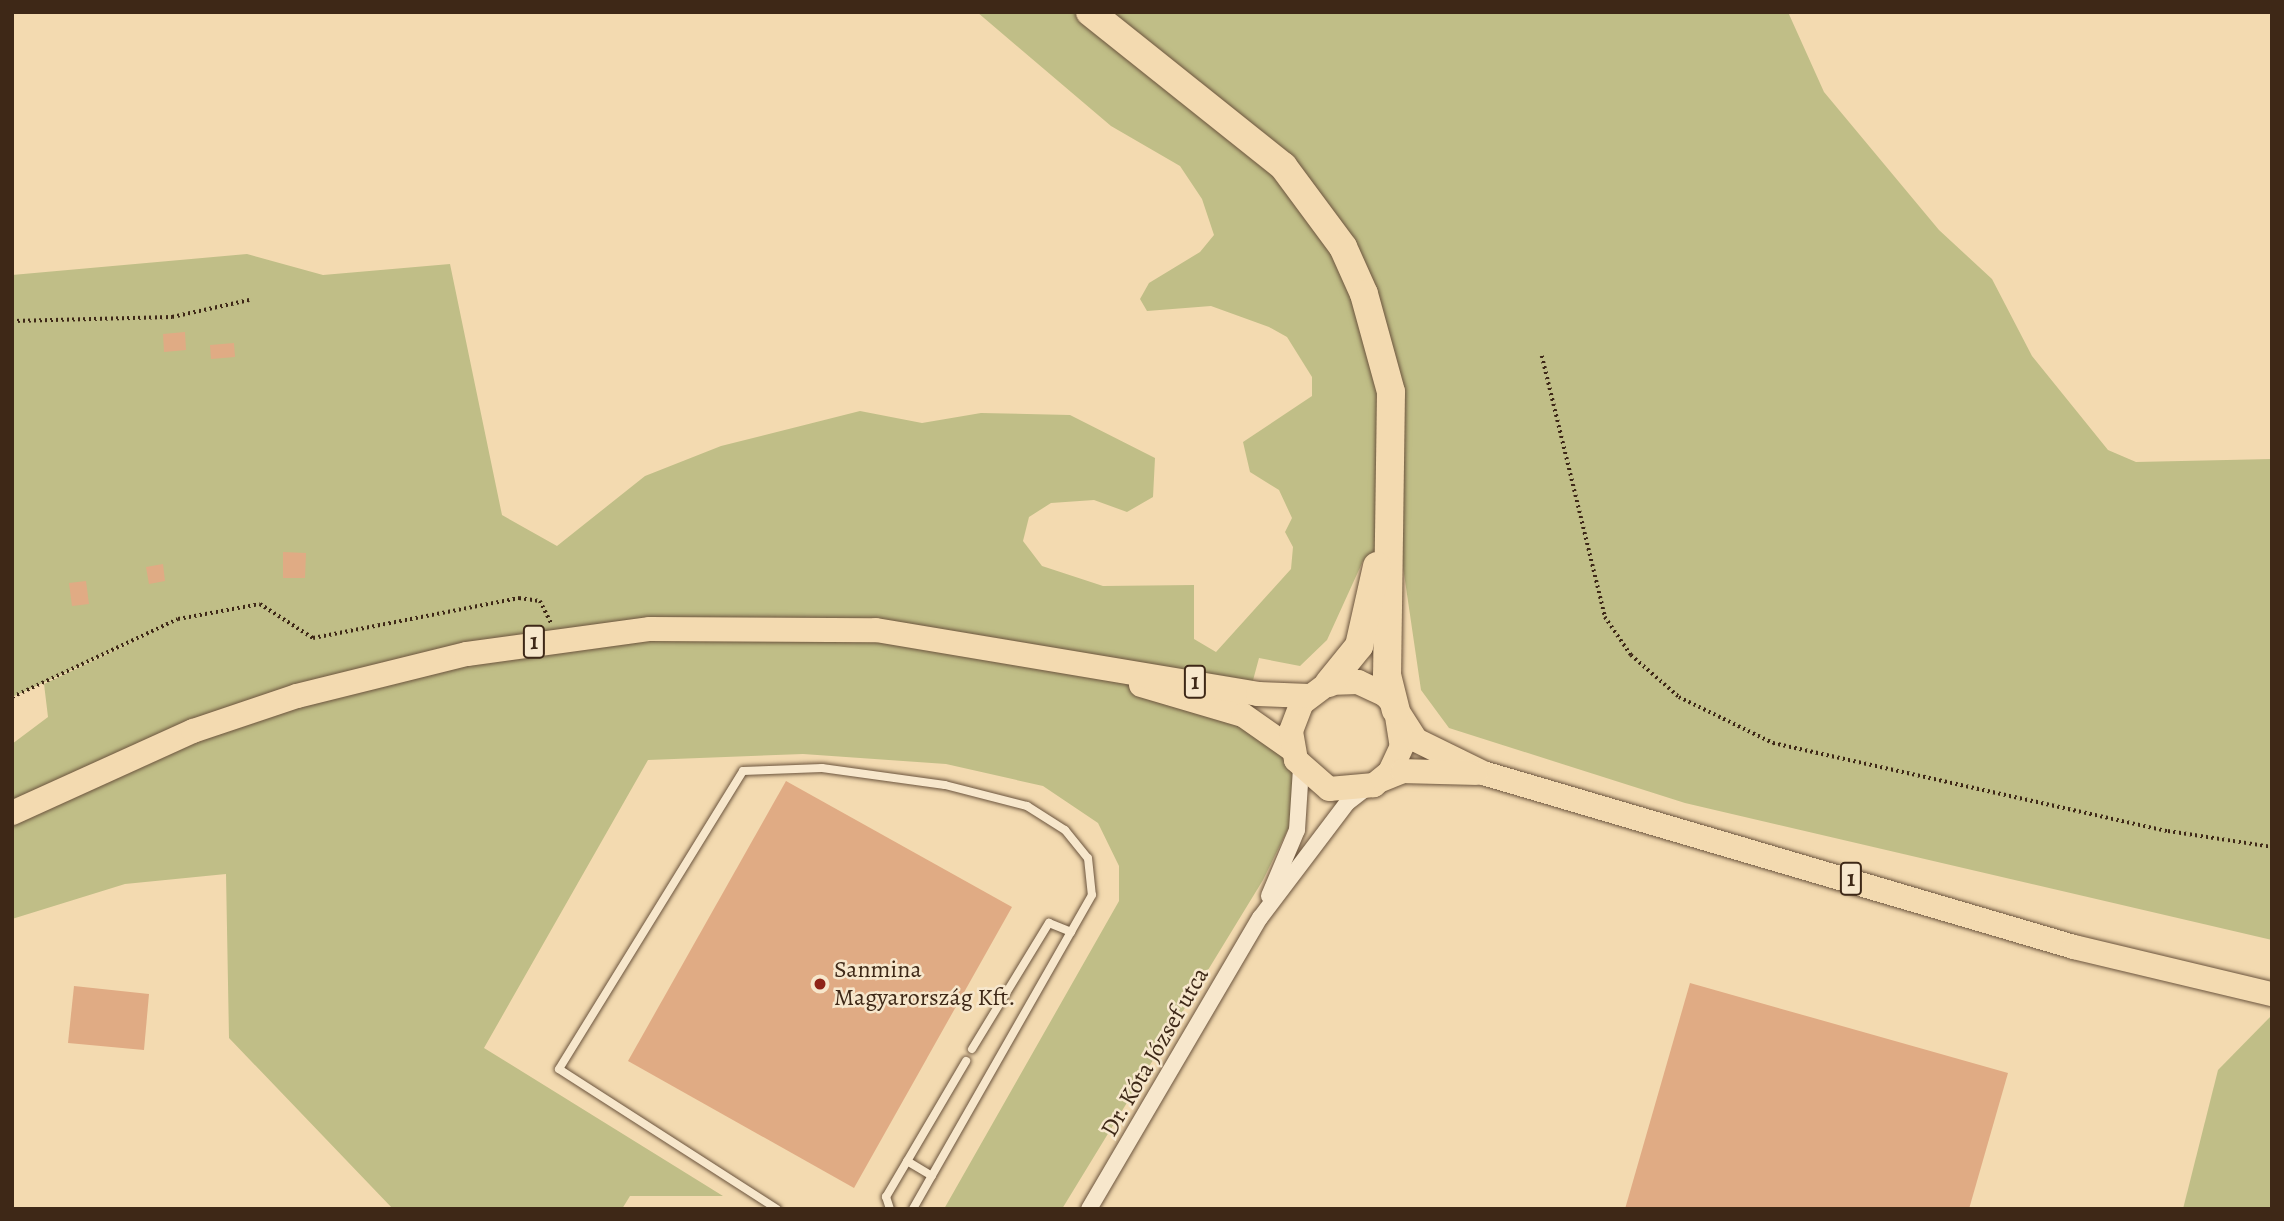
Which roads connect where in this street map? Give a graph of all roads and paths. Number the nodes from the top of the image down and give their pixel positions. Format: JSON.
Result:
{"nodes":[{"id":1,"x":1090,"y":12,"type":"edge"},
{"id":2,"x":249,"y":300,"type":"dead end"},
{"id":3,"x":12,"y":321,"type":"edge"},
{"id":4,"x":1542,"y":356,"type":"dead end"},
{"id":5,"x":1389,"y":530,"type":"junction"},
{"id":6,"x":553,"y":639,"type":"junction"},
{"id":7,"x":1082,"y":665,"type":"junction"},
{"id":8,"x":1319,"y":690,"type":"junction"},
{"id":9,"x":12,"y":697,"type":"edge"},
{"id":10,"x":1396,"y":710,"type":"junction"},
{"id":11,"x":1297,"y":759,"type":"junction"},
{"id":12,"x":1483,"y":773,"type":"junction"},
{"id":13,"x":1374,"y":784,"type":"junction"},
{"id":14,"x":12,"y":813,"type":"edge"},
{"id":15,"x":2272,"y":846,"type":"edge"},
{"id":16,"x":1260,"y":918,"type":"junction"},
{"id":17,"x":1071,"y":932,"type":"junction"},
{"id":18,"x":2272,"y":994,"type":"edge"},
{"id":19,"x":972,"y":1049,"type":"dead end"},
{"id":20,"x":966,"y":1061,"type":"dead end"},
{"id":21,"x":907,"y":1161,"type":"junction"},
{"id":22,"x":932,"y":1176,"type":"junction"},
{"id":23,"x":777,"y":1209,"type":"edge"},
{"id":24,"x":890,"y":1209,"type":"edge"},
{"id":25,"x":913,"y":1209,"type":"edge"},
{"id":26,"x":1089,"y":1209,"type":"edge"}],
"edges":[{"from":1,"to":5,"type":"highway"},
{"from":2,"to":3,"type":"path"},
{"from":4,"to":15,"type":"path"},
{"from":5,"to":8,"type":"highway"},
{"from":5,"to":10,"type":"highway"},
{"from":6,"to":7,"type":"main road","number":"1"},
{"from":6,"to":9,"type":"path"},
{"from":6,"to":14,"type":"main road","number":"1"},
{"from":7,"to":8,"type":"main road","number":"1"},
{"from":7,"to":11,"type":"main road","number":"1"},
{"from":8,"to":10,"type":"main road","number":"1"},
{"from":8,"to":11,"type":"main road"},
{"from":10,"to":12,"type":"main road","number":"1"},
{"from":10,"to":13,"type":"main road"},
{"from":11,"to":13,"type":"main road","number":"1"},
{"from":11,"to":16,"type":"street"},
{"from":12,"to":13,"type":"main road","number":"1"},
{"from":12,"to":18,"type":"main road","number":"1"},
{"from":13,"to":16,"type":"street"},
{"from":16,"to":26,"type":"street","name":"Dr. Kóta József utca"},
{"from":17,"to":19,"type":"lane"},
{"from":17,"to":22,"type":"lane"},
{"from":17,"to":23,"type":"lane"},
{"from":20,"to":21,"type":"lane"},
{"from":21,"to":22,"type":"lane"},
{"from":21,"to":24,"type":"lane"},
{"from":22,"to":25,"type":"lane"}]}
